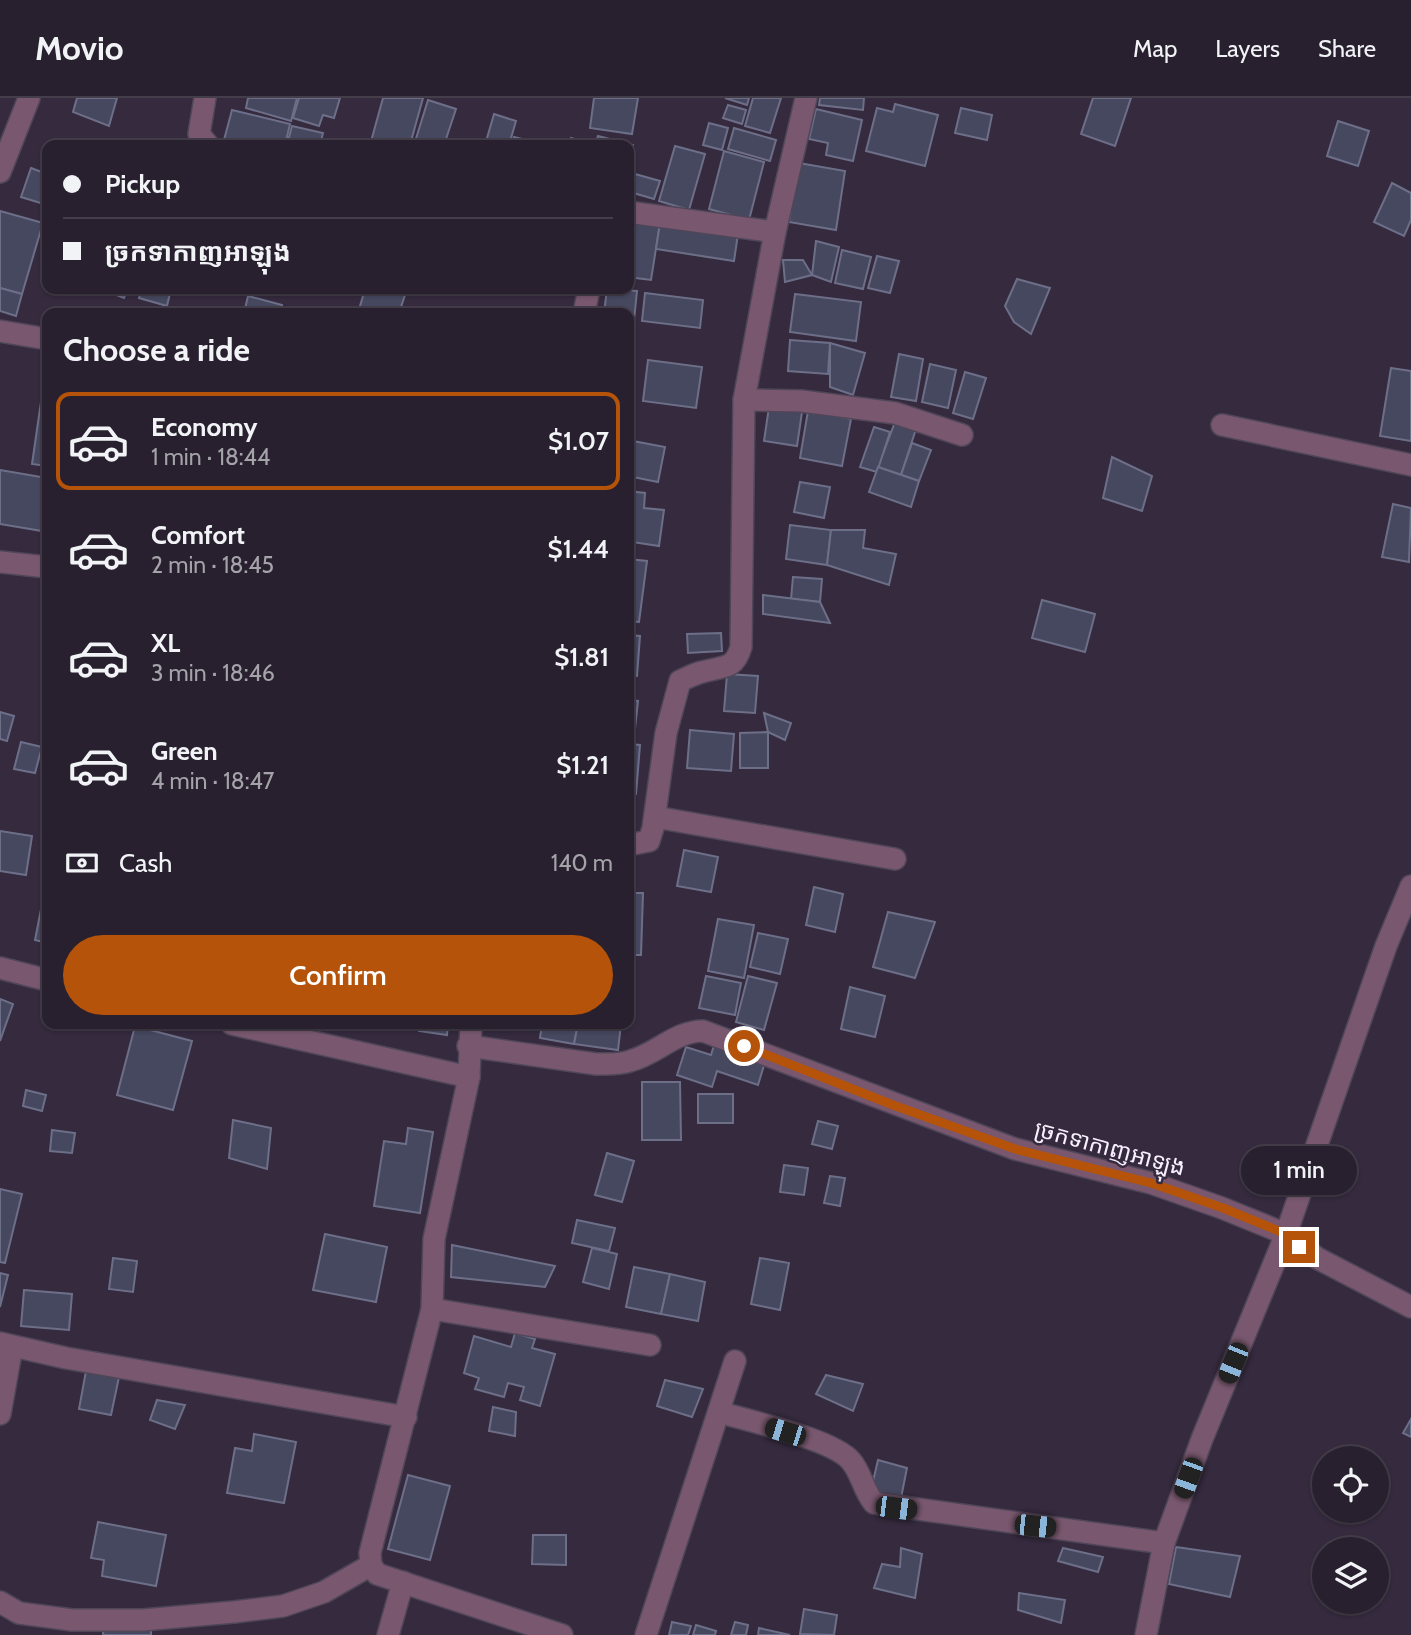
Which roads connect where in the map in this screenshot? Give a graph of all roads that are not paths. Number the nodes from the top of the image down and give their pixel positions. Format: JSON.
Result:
{"nodes":[{"id":1,"x":29,"y":98,"type":"edge"},
{"id":2,"x":205,"y":98,"type":"edge"},
{"id":3,"x":806,"y":98,"type":"edge"},
{"id":4,"x":203,"y":140,"type":"edge"},
{"id":5,"x":2,"y":163,"type":"edge"},
{"id":6,"x":634,"y":213,"type":"edge"},
{"id":7,"x":775,"y":232,"type":"junction"},
{"id":8,"x":0,"y":331,"type":"edge"},
{"id":9,"x":42,"y":338,"type":"edge"},
{"id":10,"x":744,"y":400,"type":"junction"},
{"id":11,"x":1223,"y":425,"type":"dead end"},
{"id":12,"x":962,"y":435,"type":"dead end"},
{"id":13,"x":1411,"y":465,"type":"edge"},
{"id":14,"x":0,"y":562,"type":"edge"},
{"id":15,"x":42,"y":567,"type":"edge"},
{"id":16,"x":655,"y":817,"type":"junction"},
{"id":17,"x":634,"y":844,"type":"edge"},
{"id":18,"x":895,"y":859,"type":"dead end"},
{"id":19,"x":1411,"y":886,"type":"edge"},
{"id":20,"x":0,"y":968,"type":"edge"},
{"id":21,"x":42,"y":979,"type":"edge"},
{"id":22,"x":254,"y":1029,"type":"edge"},
{"id":23,"x":470,"y":1029,"type":"edge"},
{"id":24,"x":468,"y":1046,"type":"junction"},
{"id":25,"x":469,"y":1077,"type":"junction"},
{"id":26,"x":1286,"y":1234,"type":"junction"},
{"id":27,"x":1411,"y":1307,"type":"edge"},
{"id":28,"x":432,"y":1309,"type":"junction"},
{"id":29,"x":6,"y":1345,"type":"edge"},
{"id":30,"x":650,"y":1345,"type":"dead end"},
{"id":31,"x":735,"y":1361,"type":"dead end"},
{"id":32,"x":719,"y":1412,"type":"junction"},
{"id":33,"x":0,"y":1414,"type":"edge"},
{"id":34,"x":406,"y":1417,"type":"junction"},
{"id":35,"x":1164,"y":1544,"type":"junction"},
{"id":36,"x":371,"y":1565,"type":"junction"},
{"id":37,"x":403,"y":1582,"type":"junction"},
{"id":38,"x":0,"y":1602,"type":"edge"},
{"id":39,"x":388,"y":1635,"type":"edge"},
{"id":40,"x":562,"y":1635,"type":"edge"},
{"id":41,"x":646,"y":1635,"type":"edge"},
{"id":42,"x":1146,"y":1635,"type":"edge"}],
"edges":[{"from":1,"to":5,"type":"street"},
{"from":2,"to":4,"type":"street"},
{"from":3,"to":7,"type":"street"},
{"from":6,"to":7,"type":"street"},
{"from":7,"to":10,"type":"street"},
{"from":8,"to":9,"type":"street"},
{"from":10,"to":12,"type":"street"},
{"from":10,"to":16,"type":"street"},
{"from":11,"to":13,"type":"street"},
{"from":14,"to":15,"type":"street"},
{"from":16,"to":17,"type":"street"},
{"from":16,"to":18,"type":"street"},
{"from":19,"to":26,"type":"street"},
{"from":20,"to":21,"type":"street"},
{"from":22,"to":25,"type":"street"},
{"from":23,"to":24,"type":"street"},
{"from":24,"to":25,"type":"street"},
{"from":24,"to":26,"type":"street","name":"ច្រកទាកាញអាឡុង"},
{"from":25,"to":28,"type":"street"},
{"from":26,"to":27,"type":"street","name":"ច្រកទាកាញអាឡុង"},
{"from":26,"to":35,"type":"street"},
{"from":28,"to":30,"type":"street"},
{"from":28,"to":34,"type":"street"},
{"from":29,"to":33,"type":"street"},
{"from":29,"to":34,"type":"street"},
{"from":31,"to":32,"type":"street"},
{"from":32,"to":35,"type":"street"},
{"from":32,"to":41,"type":"street"},
{"from":34,"to":36,"type":"street"},
{"from":35,"to":42,"type":"street"},
{"from":36,"to":37,"type":"street"},
{"from":36,"to":38,"type":"street"},
{"from":37,"to":39,"type":"street"},
{"from":37,"to":40,"type":"street"}]}
